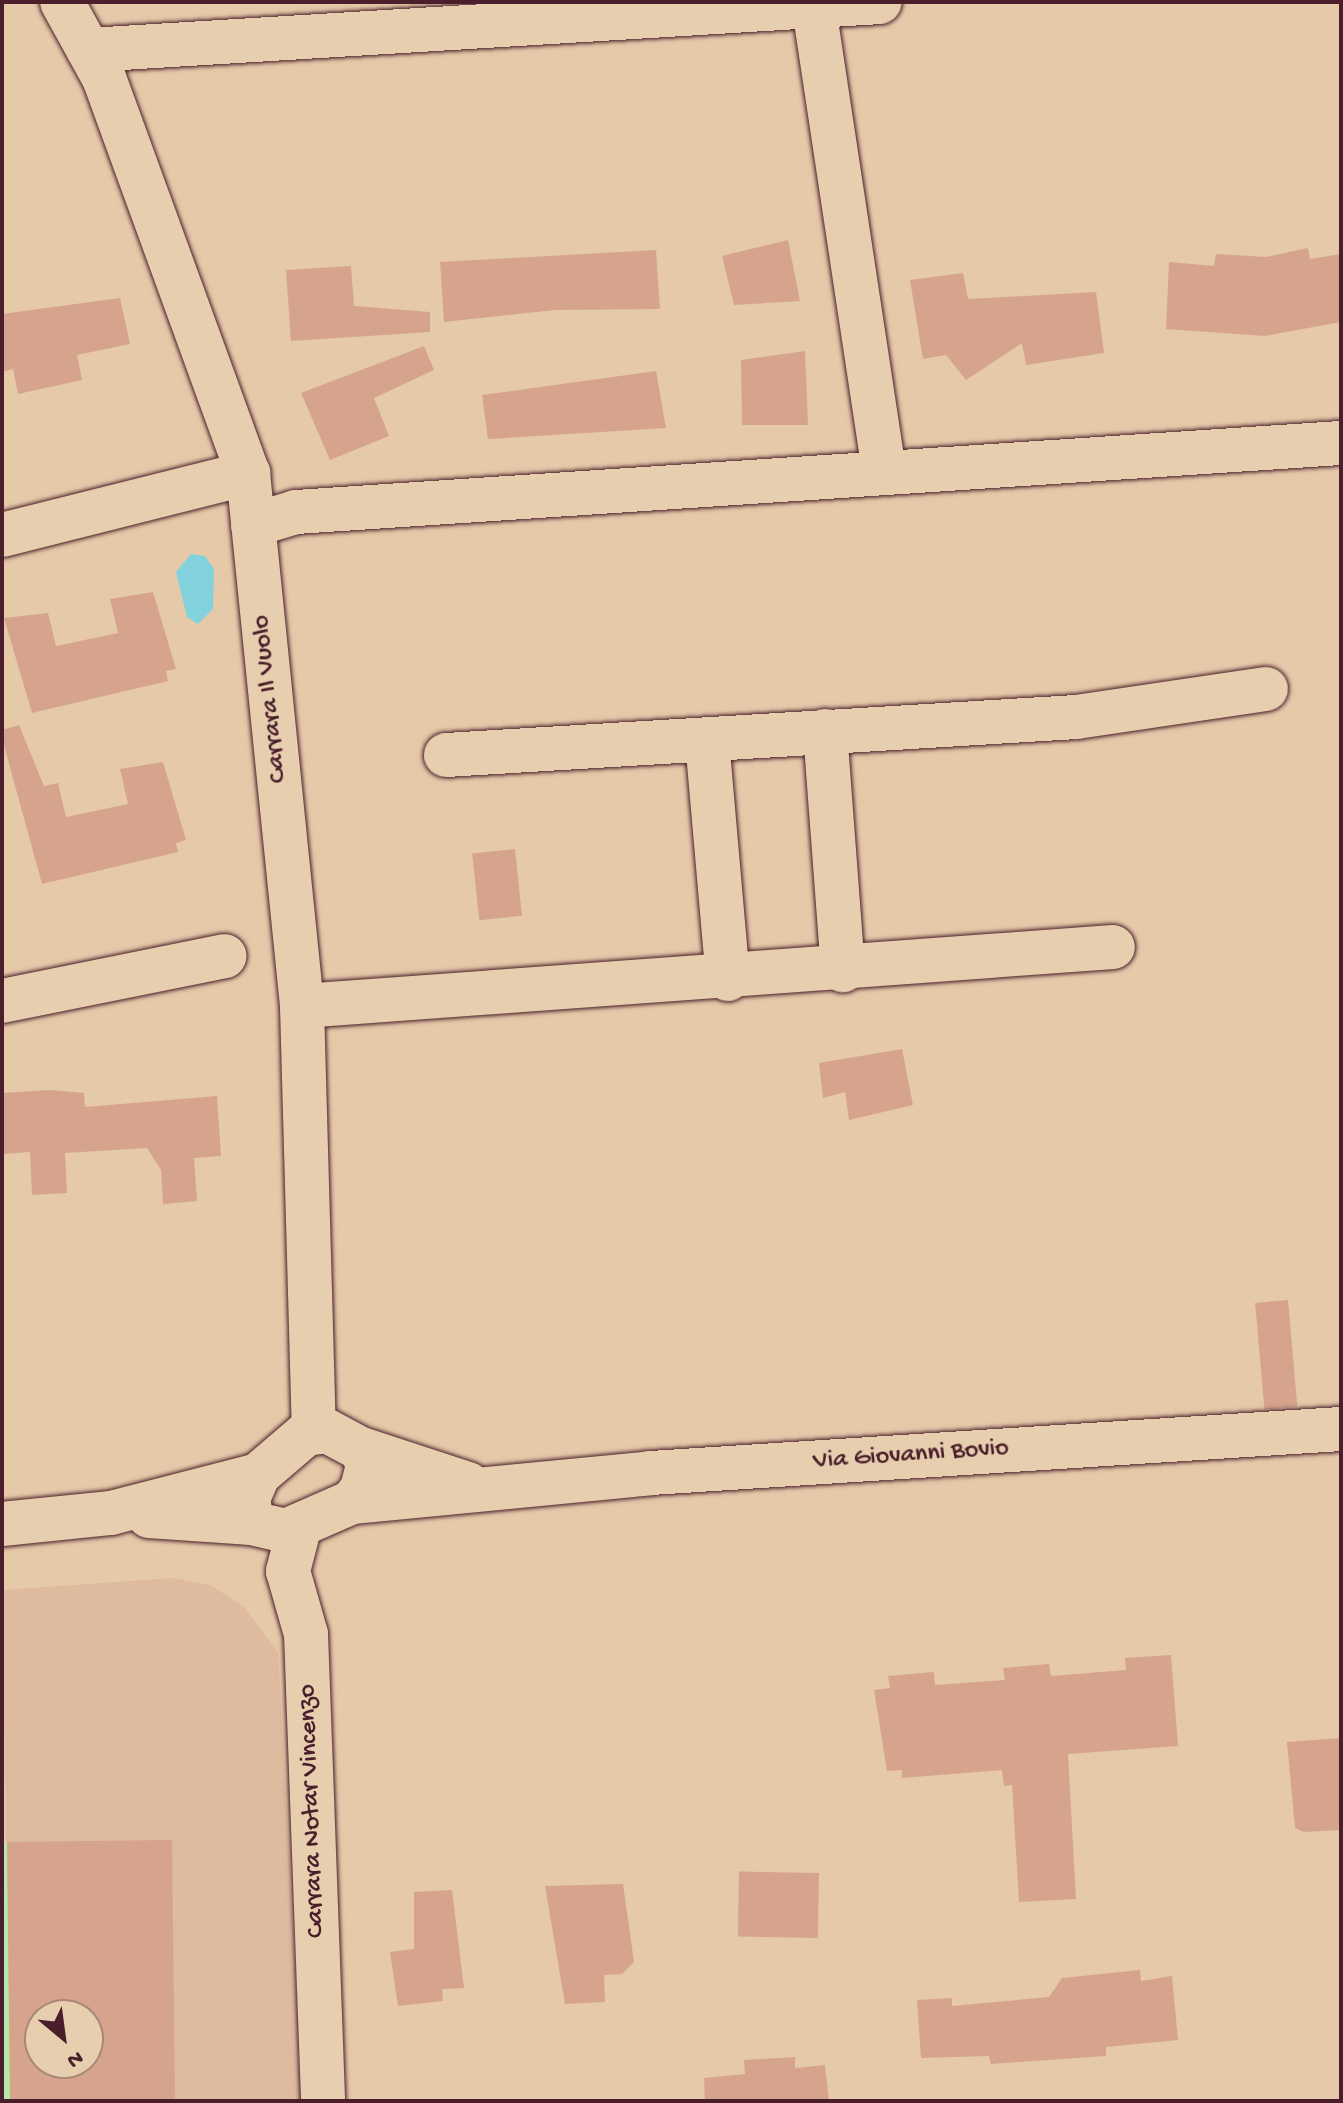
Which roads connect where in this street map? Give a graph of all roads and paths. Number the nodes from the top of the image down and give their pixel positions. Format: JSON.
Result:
{"nodes":[{"id":1,"x":62,"y":2,"type":"edge"},
{"id":2,"x":880,"y":2,"type":"edge"},
{"id":3,"x":765,"y":7,"type":"edge"},
{"id":4,"x":814,"y":8,"type":"junction"},
{"id":5,"x":384,"y":17,"type":"edge"},
{"id":6,"x":89,"y":50,"type":"junction"},
{"id":7,"x":1341,"y":443,"type":"edge"},
{"id":8,"x":884,"y":469,"type":"junction"},
{"id":9,"x":248,"y":473,"type":"junction"},
{"id":10,"x":253,"y":525,"type":"junction"},
{"id":11,"x":2,"y":535,"type":"edge"},
{"id":12,"x":1266,"y":689,"type":"dead end"},
{"id":13,"x":825,"y":731,"type":"junction"},
{"id":14,"x":707,"y":740,"type":"junction"},
{"id":15,"x":446,"y":755,"type":"dead end"},
{"id":16,"x":1113,"y":947,"type":"dead end"},
{"id":17,"x":225,"y":956,"type":"dead end"},
{"id":18,"x":843,"y":970,"type":"junction"},
{"id":19,"x":728,"y":979,"type":"junction"},
{"id":20,"x":2,"y":1001,"type":"edge"},
{"id":21,"x":302,"y":1006,"type":"junction"},
{"id":22,"x":1341,"y":1429,"type":"edge"},
{"id":23,"x":314,"y":1431,"type":"junction"},
{"id":24,"x":361,"y":1449,"type":"junction"},
{"id":25,"x":258,"y":1475,"type":"junction"},
{"id":26,"x":481,"y":1488,"type":"junction"},
{"id":27,"x":352,"y":1502,"type":"junction"},
{"id":28,"x":111,"y":1513,"type":"junction"},
{"id":29,"x":252,"y":1523,"type":"junction"},
{"id":30,"x":2,"y":1524,"type":"edge"},
{"id":31,"x":300,"y":1525,"type":"junction"},
{"id":32,"x":323,"y":2101,"type":"edge"}],
"edges":[{"from":1,"to":6,"type":"street","name":"Carrara Il Vuolo"},
{"from":2,"to":4,"type":"street"},
{"from":3,"to":4,"type":"street"},
{"from":3,"to":5,"type":"street"},
{"from":4,"to":8,"type":"street"},
{"from":5,"to":6,"type":"street"},
{"from":6,"to":9,"type":"street","name":"Carrara Il Vuolo"},
{"from":7,"to":8,"type":"street"},
{"from":8,"to":10,"type":"street"},
{"from":9,"to":10,"type":"street","name":"Carrara Il Vuolo"},
{"from":9,"to":11,"type":"street"},
{"from":10,"to":21,"type":"street","name":"Carrara Il Vuolo"},
{"from":12,"to":13,"type":"street"},
{"from":13,"to":14,"type":"street"},
{"from":13,"to":18,"type":"street"},
{"from":14,"to":15,"type":"street"},
{"from":14,"to":19,"type":"street"},
{"from":16,"to":18,"type":"street"},
{"from":17,"to":20,"type":"street"},
{"from":18,"to":19,"type":"street"},
{"from":19,"to":21,"type":"street"},
{"from":21,"to":23,"type":"street","name":"Carrara Il Vuolo"},
{"from":22,"to":26,"type":"street","name":"Via Giovanni Bovio"},
{"from":23,"to":24,"type":"street"},
{"from":23,"to":25,"type":"street"},
{"from":24,"to":26,"type":"street"},
{"from":24,"to":27,"type":"street"},
{"from":25,"to":28,"type":"street"},
{"from":25,"to":29,"type":"street"},
{"from":26,"to":27,"type":"street","name":"Via Giovanni Bovio"},
{"from":27,"to":31,"type":"street"},
{"from":28,"to":29,"type":"street"},
{"from":28,"to":30,"type":"street"},
{"from":29,"to":31,"type":"street"},
{"from":31,"to":32,"type":"street","name":"Carrara Notar Vincenzo"}]}
